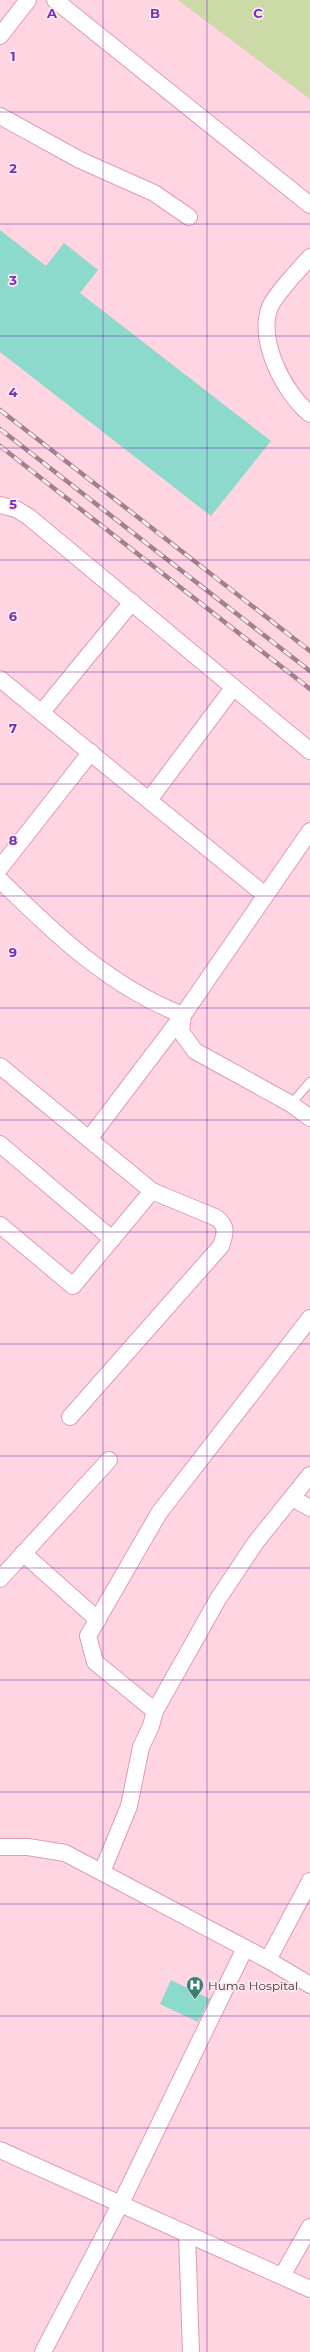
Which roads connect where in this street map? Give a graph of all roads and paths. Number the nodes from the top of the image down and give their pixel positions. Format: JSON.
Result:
{"nodes":[{"id":1,"x":28,"y":0,"type":"edge"},
{"id":2,"x":55,"y":0,"type":"edge"},
{"id":3,"x":0,"y":36,"type":"edge"},
{"id":4,"x":0,"y":116,"type":"edge"},
{"id":5,"x":310,"y":205,"type":"edge"},
{"id":6,"x":189,"y":217,"type":"dead end"},
{"id":7,"x":310,"y":257,"type":"edge"},
{"id":8,"x":310,"y":414,"type":"edge"},
{"id":9,"x":0,"y":505,"type":"edge"},
{"id":10,"x":132,"y":602,"type":"junction"},
{"id":11,"x":0,"y":679,"type":"edge"},
{"id":12,"x":234,"y":688,"type":"junction"},
{"id":13,"x":42,"y":712,"type":"junction"},
{"id":14,"x":310,"y":751,"type":"edge"},
{"id":15,"x":91,"y":752,"type":"junction"},
{"id":16,"x":149,"y":800,"type":"junction"},
{"id":17,"x":310,"y":831,"type":"edge"},
{"id":18,"x":0,"y":868,"type":"edge"},
{"id":19,"x":0,"y":880,"type":"edge"},
{"id":20,"x":266,"y":895,"type":"junction"},
{"id":21,"x":183,"y":1015,"type":"junction"},
{"id":22,"x":0,"y":1066,"type":"edge"},
{"id":23,"x":310,"y":1082,"type":"edge"},
{"id":24,"x":291,"y":1104,"type":"junction"},
{"id":25,"x":310,"y":1118,"type":"edge"},
{"id":26,"x":89,"y":1139,"type":"junction"},
{"id":27,"x":0,"y":1144,"type":"edge"},
{"id":28,"x":152,"y":1191,"type":"junction"},
{"id":29,"x":0,"y":1226,"type":"edge"},
{"id":30,"x":112,"y":1239,"type":"junction"},
{"id":31,"x":310,"y":1318,"type":"edge"},
{"id":32,"x":70,"y":1417,"type":"dead end"},
{"id":33,"x":109,"y":1460,"type":"dead end"},
{"id":34,"x":310,"y":1475,"type":"edge"},
{"id":35,"x":292,"y":1498,"type":"junction"},
{"id":36,"x":310,"y":1508,"type":"edge"},
{"id":37,"x":23,"y":1553,"type":"junction"},
{"id":38,"x":0,"y":1579,"type":"edge"},
{"id":39,"x":98,"y":1620,"type":"junction"},
{"id":40,"x":155,"y":1711,"type":"junction"},
{"id":41,"x":0,"y":1847,"type":"edge"},
{"id":42,"x":102,"y":1872,"type":"junction"},
{"id":43,"x":310,"y":1881,"type":"edge"},
{"id":44,"x":245,"y":1948,"type":"junction"},
{"id":45,"x":268,"y":1960,"type":"junction"},
{"id":46,"x":310,"y":1984,"type":"edge"},
{"id":47,"x":0,"y":2150,"type":"edge"},
{"id":48,"x":121,"y":2203,"type":"junction"},
{"id":49,"x":310,"y":2227,"type":"edge"},
{"id":50,"x":187,"y":2234,"type":"junction"},
{"id":51,"x":282,"y":2276,"type":"junction"},
{"id":52,"x":310,"y":2289,"type":"edge"},
{"id":53,"x":43,"y":2352,"type":"edge"},
{"id":54,"x":191,"y":2352,"type":"edge"}],
"edges":[{"from":1,"to":3,"type":"street"},
{"from":2,"to":5,"type":"street"},
{"from":4,"to":6,"type":"street"},
{"from":7,"to":8,"type":"street"},
{"from":9,"to":10,"type":"street"},
{"from":10,"to":12,"type":"street"},
{"from":10,"to":13,"type":"street"},
{"from":11,"to":13,"type":"street"},
{"from":12,"to":14,"type":"street"},
{"from":12,"to":16,"type":"street"},
{"from":13,"to":15,"type":"street"},
{"from":15,"to":16,"type":"street"},
{"from":15,"to":18,"type":"street"},
{"from":16,"to":20,"type":"street"},
{"from":17,"to":20,"type":"street"},
{"from":19,"to":21,"type":"street"},
{"from":20,"to":21,"type":"street"},
{"from":21,"to":24,"type":"street"},
{"from":21,"to":26,"type":"street"},
{"from":22,"to":26,"type":"street"},
{"from":23,"to":24,"type":"lane"},
{"from":24,"to":25,"type":"street"},
{"from":26,"to":28,"type":"street"},
{"from":27,"to":30,"type":"street"},
{"from":28,"to":30,"type":"street"},
{"from":28,"to":32,"type":"street"},
{"from":29,"to":30,"type":"street"},
{"from":31,"to":39,"type":"street"},
{"from":33,"to":37,"type":"street"},
{"from":34,"to":35,"type":"street"},
{"from":35,"to":36,"type":"street"},
{"from":35,"to":40,"type":"street"},
{"from":37,"to":38,"type":"street"},
{"from":37,"to":39,"type":"street"},
{"from":39,"to":40,"type":"street"},
{"from":40,"to":42,"type":"street"},
{"from":41,"to":42,"type":"street"},
{"from":42,"to":44,"type":"street"},
{"from":43,"to":45,"type":"street"},
{"from":44,"to":45,"type":"street"},
{"from":44,"to":48,"type":"street"},
{"from":45,"to":46,"type":"street"},
{"from":47,"to":48,"type":"street"},
{"from":48,"to":50,"type":"street"},
{"from":48,"to":53,"type":"street"},
{"from":49,"to":51,"type":"street"},
{"from":50,"to":51,"type":"street"},
{"from":50,"to":54,"type":"street"},
{"from":51,"to":52,"type":"street"}]}
